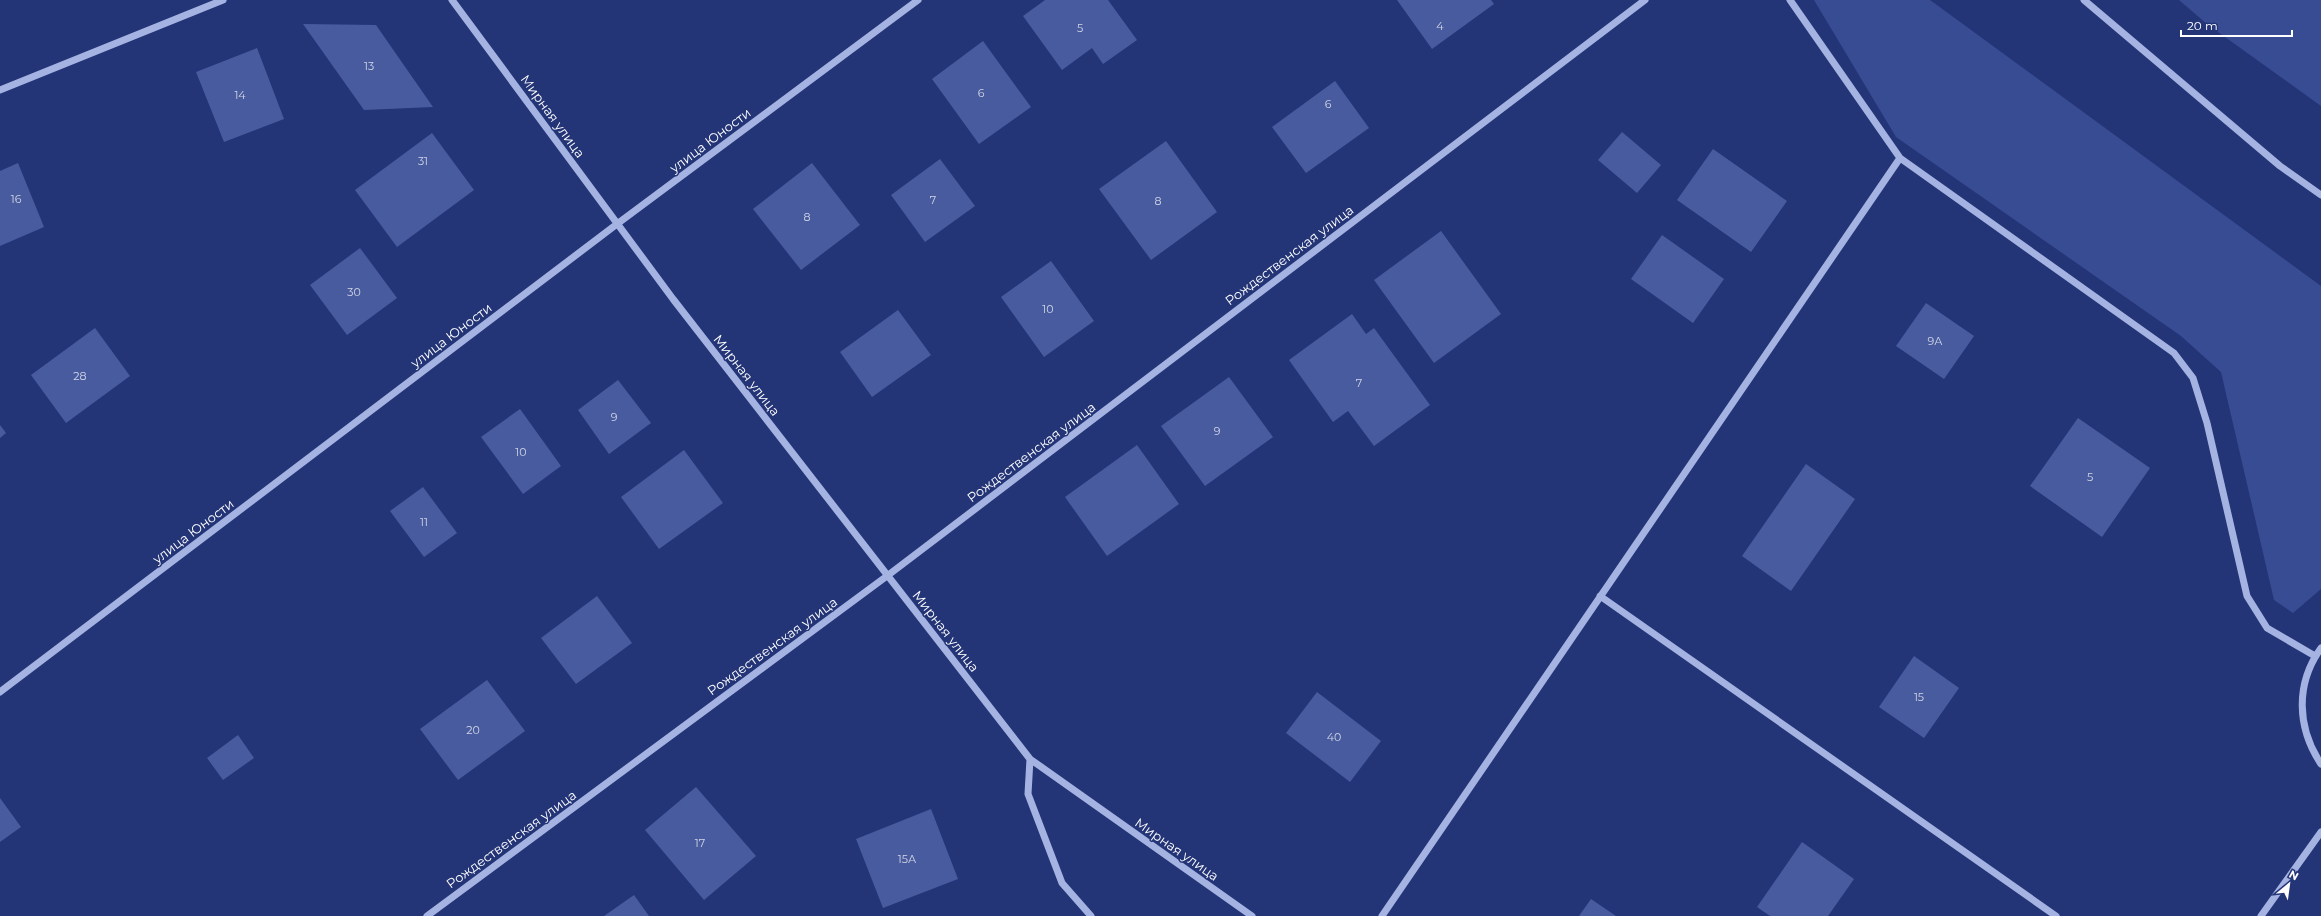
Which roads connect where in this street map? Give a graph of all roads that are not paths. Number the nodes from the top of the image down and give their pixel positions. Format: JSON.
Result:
{"nodes":[{"id":1,"x":223,"y":0,"type":"edge"},
{"id":2,"x":452,"y":0,"type":"edge"},
{"id":3,"x":918,"y":0,"type":"edge"},
{"id":4,"x":1645,"y":0,"type":"edge"},
{"id":5,"x":1790,"y":0,"type":"edge"},
{"id":6,"x":2084,"y":0,"type":"edge"},
{"id":7,"x":0,"y":90,"type":"edge"},
{"id":8,"x":1900,"y":158,"type":"junction"},
{"id":9,"x":2321,"y":195,"type":"edge"},
{"id":10,"x":617,"y":224,"type":"junction"},
{"id":11,"x":887,"y":576,"type":"junction"},
{"id":12,"x":1600,"y":596,"type":"junction"},
{"id":13,"x":2321,"y":648,"type":"edge"},
{"id":14,"x":2315,"y":656,"type":"junction"},
{"id":15,"x":0,"y":692,"type":"edge"},
{"id":16,"x":1030,"y":759,"type":"junction"},
{"id":17,"x":2321,"y":764,"type":"edge"},
{"id":18,"x":2321,"y":832,"type":"edge"},
{"id":19,"x":427,"y":916,"type":"edge"},
{"id":20,"x":1091,"y":916,"type":"edge"},
{"id":21,"x":1252,"y":916,"type":"edge"},
{"id":22,"x":1382,"y":916,"type":"edge"},
{"id":23,"x":2056,"y":916,"type":"edge"},
{"id":24,"x":2261,"y":916,"type":"edge"}],
"edges":[{"from":1,"to":7,"type":"street"},
{"from":2,"to":10,"type":"street","name":"Мирная улица"},
{"from":3,"to":10,"type":"street","name":"улица Юности"},
{"from":4,"to":11,"type":"street","name":"Рождественская улица"},
{"from":5,"to":8,"type":"street"},
{"from":6,"to":9,"type":"street"},
{"from":8,"to":12,"type":"street"},
{"from":8,"to":14,"type":"street"},
{"from":10,"to":11,"type":"street","name":"Мирная улица"},
{"from":10,"to":15,"type":"street","name":"улица Юности"},
{"from":11,"to":16,"type":"street","name":"Мирная улица"},
{"from":11,"to":19,"type":"street","name":"Рождественская улица"},
{"from":12,"to":22,"type":"street"},
{"from":12,"to":23,"type":"street"},
{"from":13,"to":14,"type":"street"},
{"from":14,"to":17,"type":"street"},
{"from":16,"to":20,"type":"street"},
{"from":16,"to":21,"type":"street","name":"Мирная улица"},
{"from":18,"to":24,"type":"street"}]}
